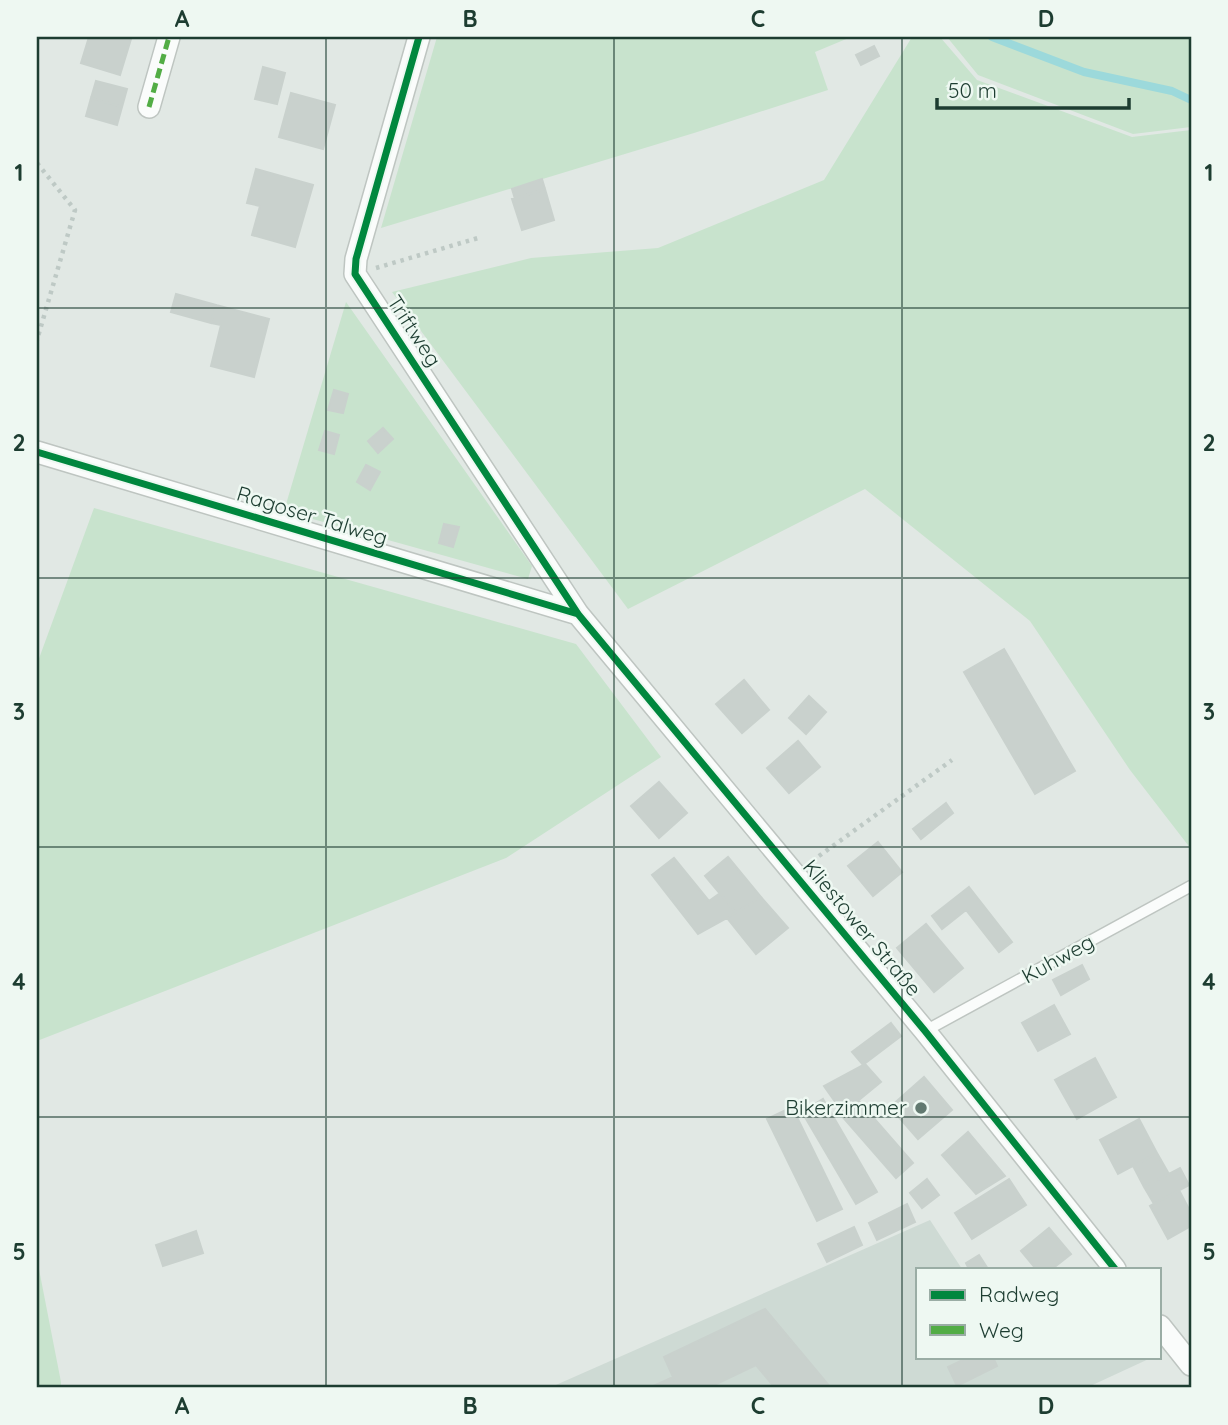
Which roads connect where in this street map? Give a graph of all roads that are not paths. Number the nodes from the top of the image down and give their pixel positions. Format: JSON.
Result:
{"nodes":[{"id":1,"x":169,"y":37,"type":"edge"},
{"id":2,"x":419,"y":37,"type":"edge"},
{"id":3,"x":149,"y":107,"type":"dead end"},
{"id":4,"x":37,"y":452,"type":"edge"},
{"id":5,"x":578,"y":614,"type":"junction"},
{"id":6,"x":1191,"y":886,"type":"edge"},
{"id":7,"x":925,"y":1031,"type":"junction"},
{"id":8,"x":1114,"y":1268,"type":"edge"},
{"id":9,"x":1162,"y":1329,"type":"edge"},
{"id":10,"x":1191,"y":1365,"type":"edge"}],
"edges":[{"from":1,"to":3,"type":"street"},
{"from":2,"to":5,"type":"street","name":"Triftweg"},
{"from":4,"to":5,"type":"street","name":"Ragoser Talweg"},
{"from":5,"to":7,"type":"street","name":"Kliestower Straße"},
{"from":6,"to":7,"type":"lane","name":"Kuhweg"},
{"from":7,"to":8,"type":"street","name":"Kliestower Straße"},
{"from":9,"to":10,"type":"street"}]}
